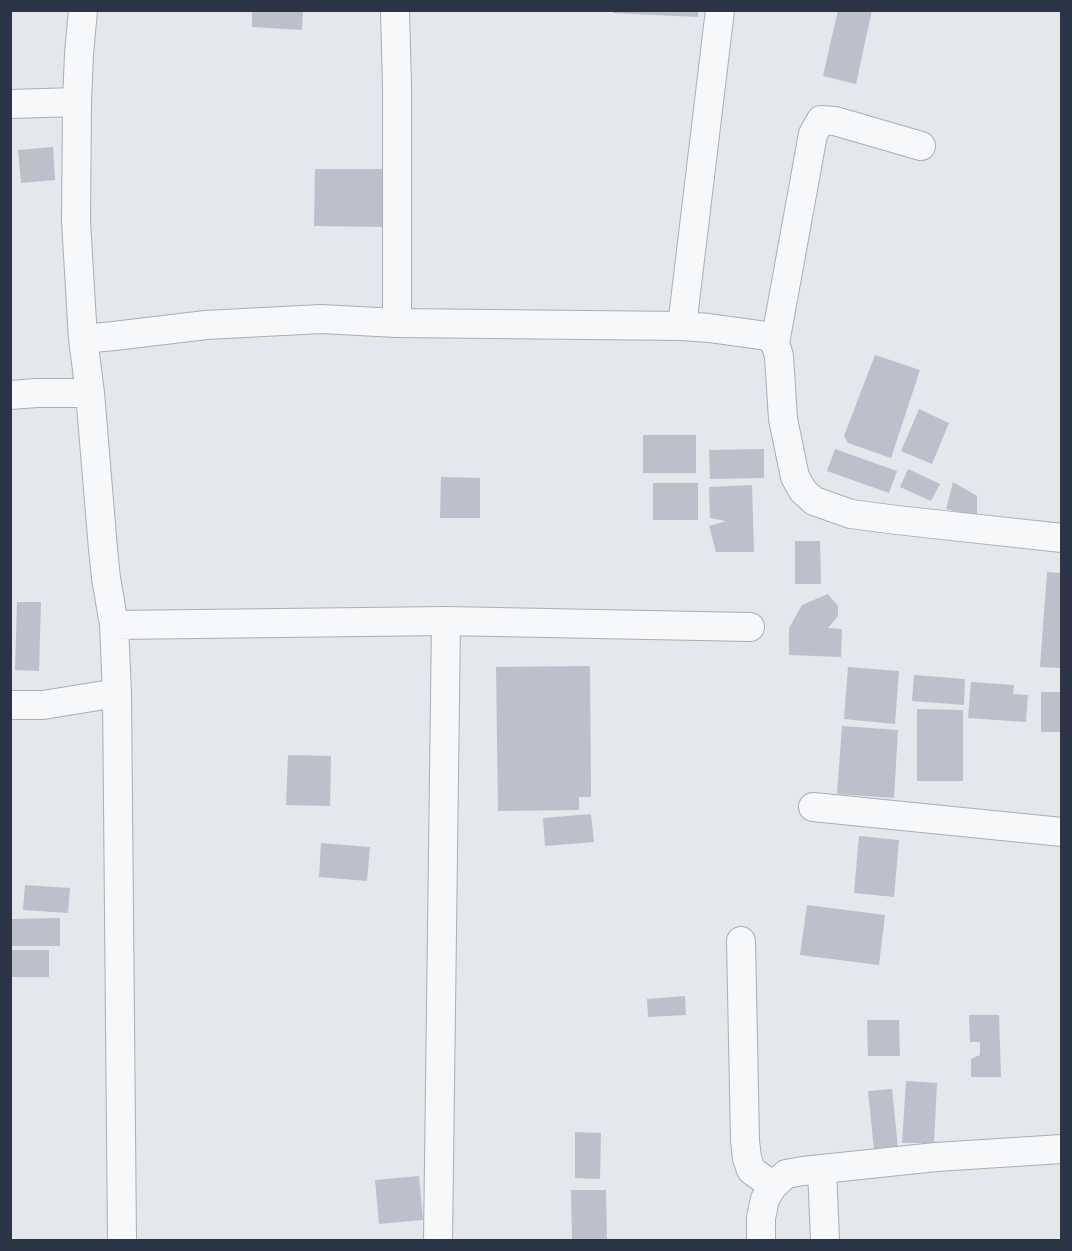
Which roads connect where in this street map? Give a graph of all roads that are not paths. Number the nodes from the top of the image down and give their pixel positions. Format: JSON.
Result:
{"nodes":[{"id":1,"x":83,"y":10,"type":"edge"},
{"id":2,"x":395,"y":10,"type":"edge"},
{"id":3,"x":720,"y":10,"type":"edge"},
{"id":4,"x":77,"y":102,"type":"junction"},
{"id":5,"x":10,"y":104,"type":"edge"},
{"id":6,"x":921,"y":146,"type":"dead end"},
{"id":7,"x":398,"y":323,"type":"junction"},
{"id":8,"x":682,"y":326,"type":"junction"},
{"id":9,"x":83,"y":339,"type":"junction"},
{"id":10,"x":775,"y":343,"type":"junction"},
{"id":11,"x":90,"y":393,"type":"junction"},
{"id":12,"x":10,"y":395,"type":"edge"},
{"id":13,"x":1062,"y":538,"type":"edge"},
{"id":14,"x":446,"y":621,"type":"junction"},
{"id":15,"x":114,"y":625,"type":"junction"},
{"id":16,"x":750,"y":627,"type":"dead end"},
{"id":17,"x":117,"y":693,"type":"junction"},
{"id":18,"x":10,"y":705,"type":"edge"},
{"id":19,"x":813,"y":807,"type":"dead end"},
{"id":20,"x":1062,"y":832,"type":"edge"},
{"id":21,"x":741,"y":942,"type":"dead end"},
{"id":22,"x":1062,"y":1149,"type":"edge"},
{"id":23,"x":822,"y":1169,"type":"junction"},
{"id":24,"x":773,"y":1186,"type":"junction"},
{"id":25,"x":122,"y":1240,"type":"edge"},
{"id":26,"x":438,"y":1240,"type":"edge"},
{"id":27,"x":761,"y":1240,"type":"edge"},
{"id":28,"x":825,"y":1240,"type":"edge"}],
"edges":[{"from":1,"to":4,"type":"street"},
{"from":2,"to":7,"type":"street"},
{"from":3,"to":8,"type":"street"},
{"from":4,"to":5,"type":"street"},
{"from":4,"to":9,"type":"street"},
{"from":6,"to":10,"type":"street"},
{"from":7,"to":8,"type":"street"},
{"from":7,"to":9,"type":"street"},
{"from":8,"to":10,"type":"street"},
{"from":9,"to":11,"type":"street"},
{"from":10,"to":13,"type":"street"},
{"from":11,"to":12,"type":"street"},
{"from":11,"to":15,"type":"street"},
{"from":14,"to":15,"type":"street"},
{"from":14,"to":16,"type":"street"},
{"from":14,"to":26,"type":"street"},
{"from":15,"to":17,"type":"street"},
{"from":17,"to":18,"type":"street"},
{"from":17,"to":25,"type":"street"},
{"from":19,"to":20,"type":"street"},
{"from":21,"to":24,"type":"street"},
{"from":22,"to":23,"type":"street"},
{"from":23,"to":24,"type":"street"},
{"from":23,"to":28,"type":"street"},
{"from":24,"to":27,"type":"street"}]}
